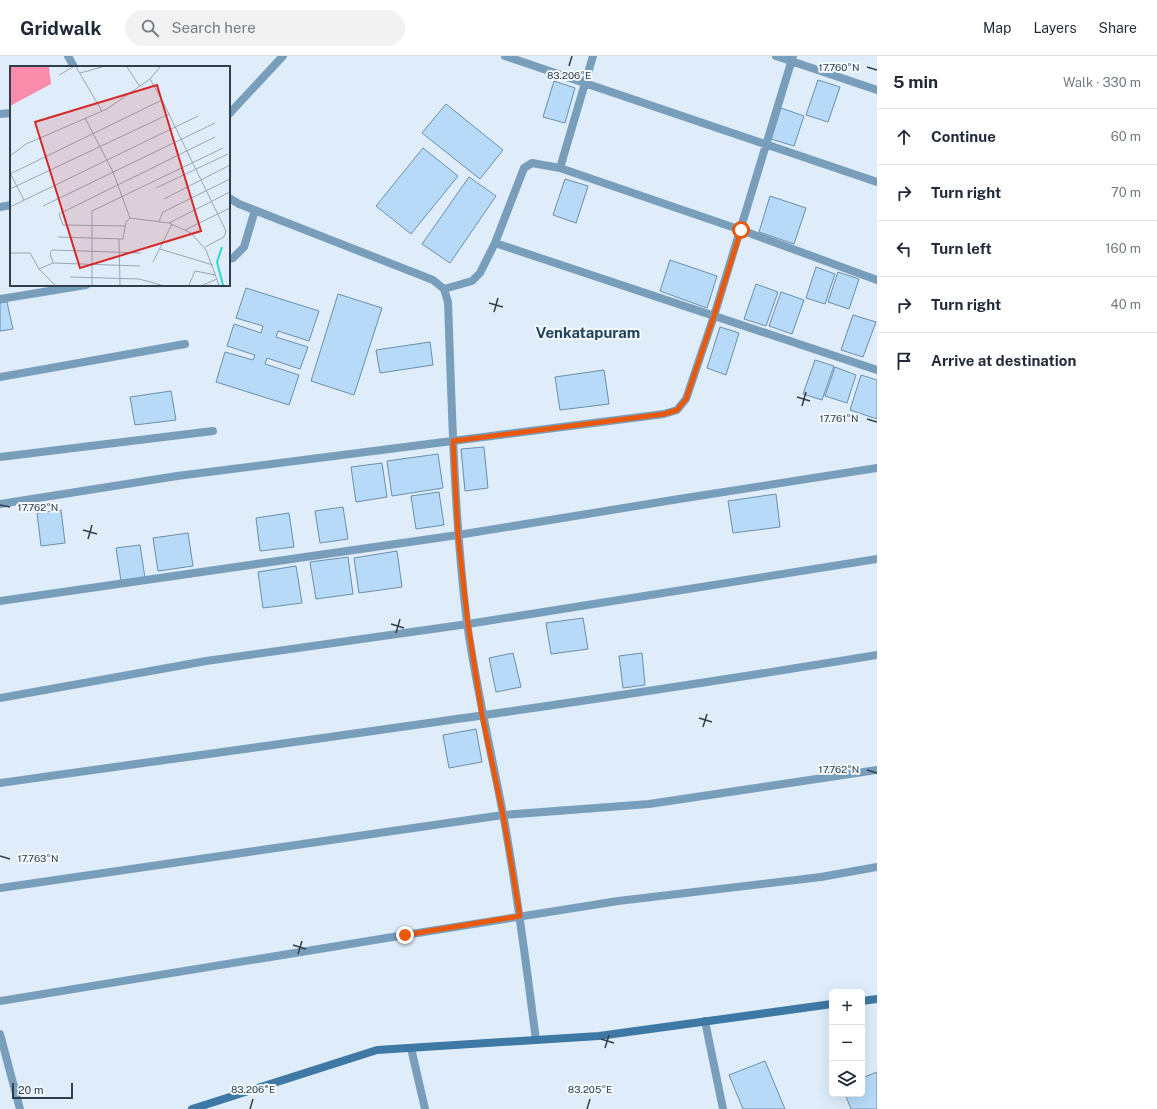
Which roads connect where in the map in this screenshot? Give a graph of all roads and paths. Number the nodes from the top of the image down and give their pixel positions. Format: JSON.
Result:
{"nodes":[{"id":1,"x":68,"y":56,"type":"edge"},
{"id":2,"x":283,"y":56,"type":"edge"},
{"id":3,"x":505,"y":56,"type":"edge"},
{"id":4,"x":593,"y":56,"type":"edge"},
{"id":5,"x":776,"y":56,"type":"edge"},
{"id":6,"x":792,"y":59,"type":"edge"},
{"id":7,"x":73,"y":66,"type":"edge"},
{"id":8,"x":585,"y":83,"type":"junction"},
{"id":9,"x":877,"y":90,"type":"edge"},
{"id":10,"x":10,"y":113,"type":"edge"},
{"id":11,"x":230,"y":113,"type":"edge"},
{"id":12,"x":0,"y":114,"type":"edge"},
{"id":13,"x":765,"y":144,"type":"junction"},
{"id":14,"x":560,"y":168,"type":"junction"},
{"id":15,"x":877,"y":182,"type":"edge"},
{"id":16,"x":230,"y":199,"type":"edge"},
{"id":17,"x":10,"y":205,"type":"edge"},
{"id":18,"x":0,"y":207,"type":"edge"},
{"id":19,"x":256,"y":210,"type":"junction"},
{"id":20,"x":741,"y":230,"type":"junction"},
{"id":21,"x":495,"y":243,"type":"junction"},
{"id":22,"x":230,"y":259,"type":"edge"},
{"id":23,"x":877,"y":280,"type":"edge"},
{"id":24,"x":80,"y":286,"type":"edge"},
{"id":25,"x":444,"y":289,"type":"junction"},
{"id":26,"x":0,"y":299,"type":"edge"},
{"id":27,"x":714,"y":316,"type":"junction"},
{"id":28,"x":185,"y":344,"type":"dead end"},
{"id":29,"x":877,"y":370,"type":"edge"},
{"id":30,"x":0,"y":376,"type":"edge"},
{"id":31,"x":213,"y":431,"type":"dead end"},
{"id":32,"x":453,"y":441,"type":"junction"},
{"id":33,"x":0,"y":457,"type":"edge"},
{"id":34,"x":877,"y":468,"type":"edge"},
{"id":35,"x":0,"y":504,"type":"edge"},
{"id":36,"x":458,"y":536,"type":"junction"},
{"id":37,"x":877,"y":559,"type":"edge"},
{"id":38,"x":0,"y":601,"type":"edge"},
{"id":39,"x":468,"y":624,"type":"junction"},
{"id":40,"x":877,"y":655,"type":"edge"},
{"id":41,"x":0,"y":698,"type":"edge"},
{"id":42,"x":482,"y":715,"type":"junction"},
{"id":43,"x":877,"y":770,"type":"edge"},
{"id":44,"x":0,"y":783,"type":"edge"},
{"id":45,"x":503,"y":815,"type":"junction"},
{"id":46,"x":877,"y":867,"type":"edge"},
{"id":47,"x":0,"y":888,"type":"edge"},
{"id":48,"x":520,"y":916,"type":"junction"},
{"id":49,"x":877,"y":999,"type":"edge"},
{"id":50,"x":865,"y":1000,"type":"edge"},
{"id":51,"x":0,"y":1001,"type":"edge"},
{"id":52,"x":829,"y":1004,"type":"edge"},
{"id":53,"x":705,"y":1021,"type":"junction"},
{"id":54,"x":0,"y":1034,"type":"edge"},
{"id":55,"x":536,"y":1040,"type":"junction"},
{"id":56,"x":411,"y":1048,"type":"junction"},
{"id":57,"x":20,"y":1109,"type":"edge"},
{"id":58,"x":192,"y":1109,"type":"edge"},
{"id":59,"x":425,"y":1109,"type":"edge"},
{"id":60,"x":723,"y":1109,"type":"edge"}],
"edges":[{"from":1,"to":7,"type":"street"},
{"from":2,"to":11,"type":"street"},
{"from":3,"to":8,"type":"street"},
{"from":4,"to":8,"type":"street"},
{"from":5,"to":6,"type":"street"},
{"from":6,"to":9,"type":"street"},
{"from":6,"to":13,"type":"street"},
{"from":8,"to":13,"type":"street"},
{"from":8,"to":14,"type":"street"},
{"from":10,"to":12,"type":"street"},
{"from":13,"to":15,"type":"street"},
{"from":13,"to":20,"type":"street"},
{"from":14,"to":20,"type":"street"},
{"from":14,"to":21,"type":"street"},
{"from":16,"to":19,"type":"street"},
{"from":17,"to":18,"type":"street"},
{"from":19,"to":22,"type":"street"},
{"from":19,"to":25,"type":"street"},
{"from":20,"to":23,"type":"street"},
{"from":20,"to":27,"type":"street"},
{"from":21,"to":25,"type":"street"},
{"from":21,"to":27,"type":"street"},
{"from":24,"to":26,"type":"street"},
{"from":25,"to":32,"type":"street"},
{"from":27,"to":29,"type":"street"},
{"from":27,"to":32,"type":"street"},
{"from":28,"to":30,"type":"street"},
{"from":31,"to":33,"type":"street"},
{"from":32,"to":35,"type":"street"},
{"from":32,"to":36,"type":"street"},
{"from":34,"to":36,"type":"street"},
{"from":36,"to":38,"type":"street"},
{"from":36,"to":39,"type":"street"},
{"from":37,"to":39,"type":"street"},
{"from":39,"to":41,"type":"street"},
{"from":39,"to":42,"type":"street"},
{"from":40,"to":42,"type":"street"},
{"from":42,"to":44,"type":"street"},
{"from":42,"to":45,"type":"street"},
{"from":43,"to":45,"type":"street"},
{"from":45,"to":47,"type":"street"},
{"from":45,"to":48,"type":"street"},
{"from":46,"to":48,"type":"street"},
{"from":48,"to":51,"type":"street"},
{"from":48,"to":55,"type":"street"},
{"from":49,"to":50,"type":"street"},
{"from":52,"to":53,"type":"street"},
{"from":53,"to":55,"type":"street"},
{"from":53,"to":60,"type":"street"},
{"from":54,"to":57,"type":"street"},
{"from":55,"to":56,"type":"street"},
{"from":56,"to":58,"type":"street"},
{"from":56,"to":59,"type":"street"}]}
